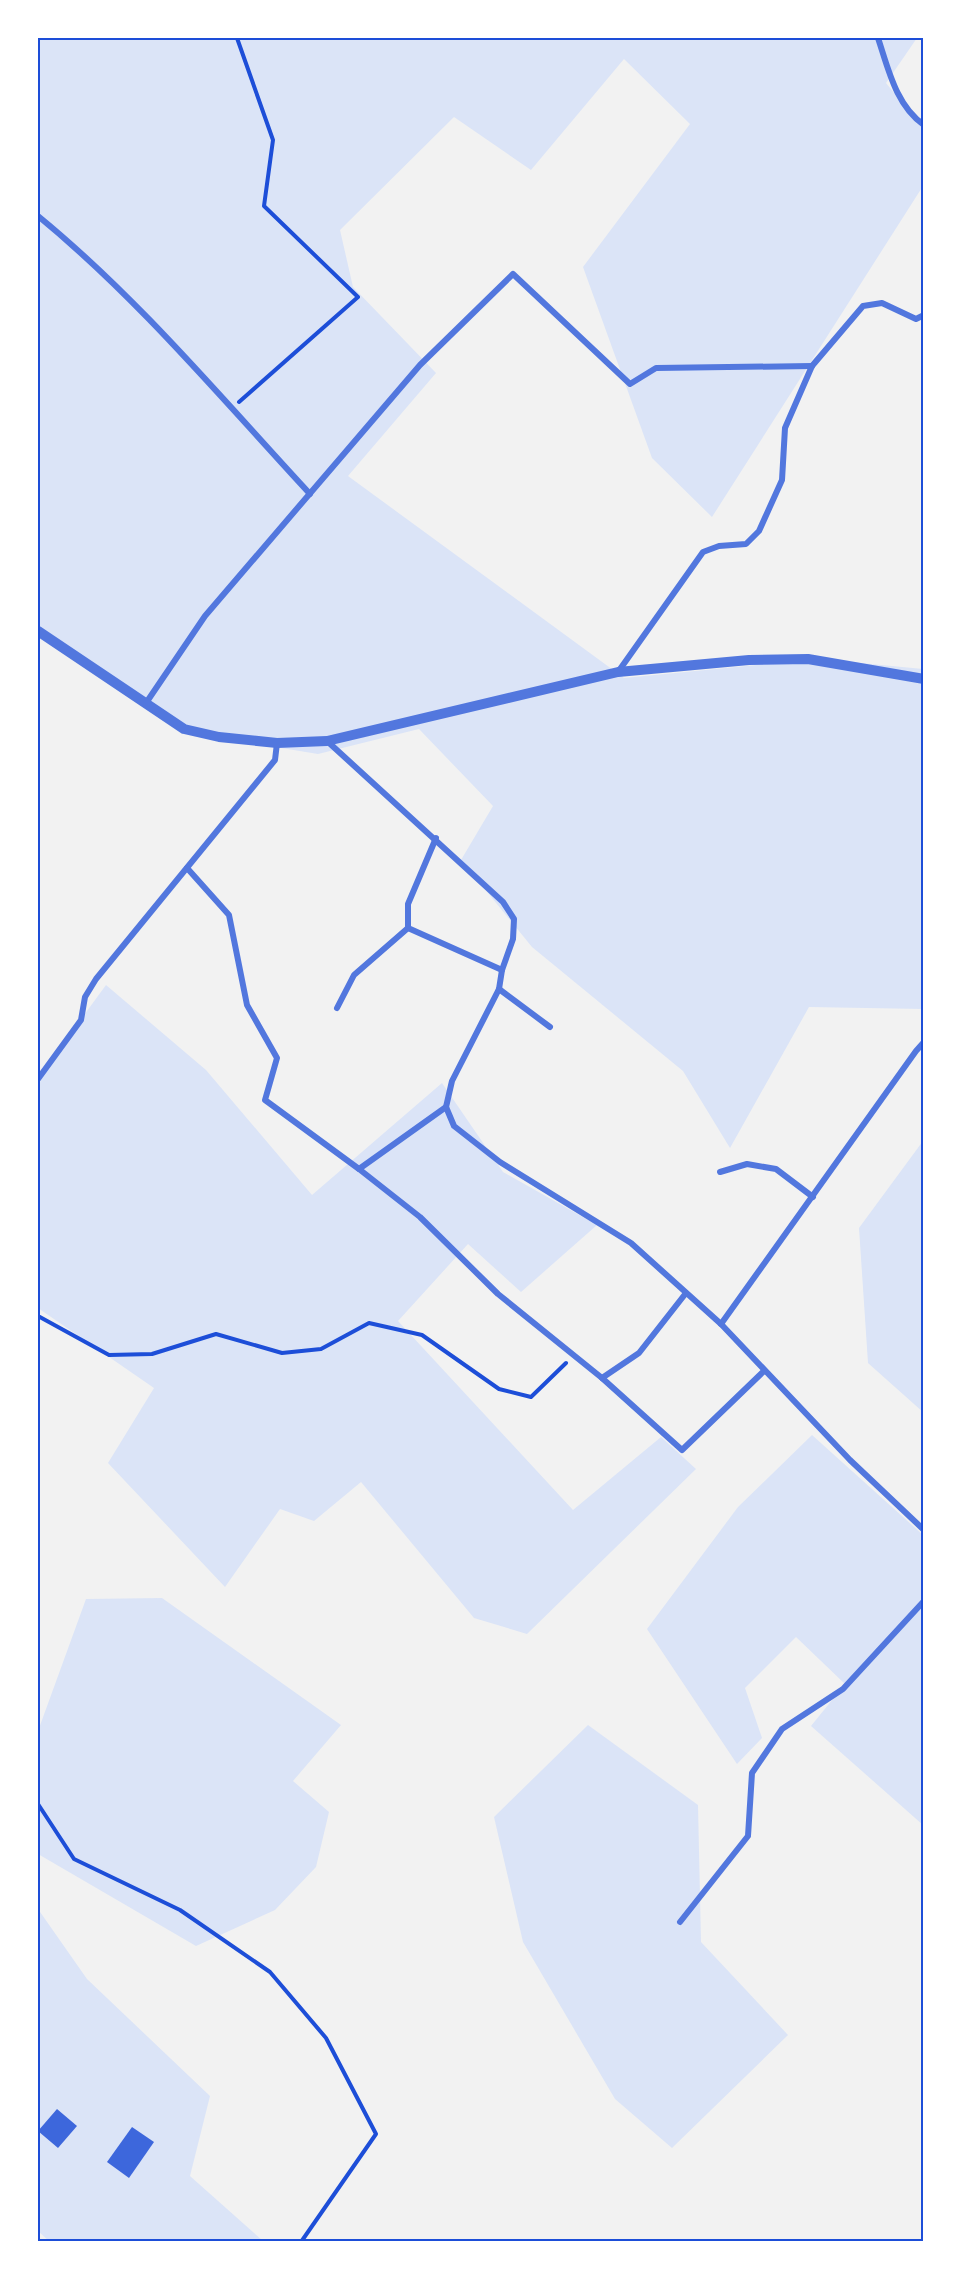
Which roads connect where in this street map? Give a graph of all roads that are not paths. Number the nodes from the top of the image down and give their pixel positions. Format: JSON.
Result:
{"nodes":[{"id":1,"x":878,"y":38,"type":"edge"},
{"id":2,"x":924,"y":125,"type":"edge"},
{"id":3,"x":38,"y":216,"type":"edge"},
{"id":4,"x":924,"y":315,"type":"edge"},
{"id":5,"x":812,"y":366,"type":"junction"},
{"id":6,"x":310,"y":494,"type":"junction"},
{"id":7,"x":38,"y":631,"type":"edge"},
{"id":8,"x":618,"y":672,"type":"junction"},
{"id":9,"x":924,"y":679,"type":"edge"},
{"id":10,"x":147,"y":703,"type":"junction"},
{"id":11,"x":327,"y":741,"type":"junction"},
{"id":12,"x":277,"y":743,"type":"junction"},
{"id":13,"x":436,"y":838,"type":"junction"},
{"id":14,"x":187,"y":868,"type":"junction"},
{"id":15,"x":408,"y":928,"type":"junction"},
{"id":16,"x":502,"y":970,"type":"junction"},
{"id":17,"x":499,"y":989,"type":"junction"},
{"id":18,"x":337,"y":1008,"type":"dead end"},
{"id":19,"x":550,"y":1028,"type":"dead end"},
{"id":20,"x":924,"y":1042,"type":"edge"},
{"id":21,"x":38,"y":1076,"type":"edge"},
{"id":22,"x":446,"y":1107,"type":"junction"},
{"id":23,"x":359,"y":1169,"type":"junction"},
{"id":24,"x":720,"y":1172,"type":"dead end"},
{"id":25,"x":813,"y":1197,"type":"junction"},
{"id":26,"x":686,"y":1293,"type":"junction"},
{"id":27,"x":721,"y":1324,"type":"junction"},
{"id":28,"x":764,"y":1371,"type":"junction"},
{"id":29,"x":602,"y":1377,"type":"junction"},
{"id":30,"x":924,"y":1530,"type":"edge"},
{"id":31,"x":924,"y":1601,"type":"edge"},
{"id":32,"x":680,"y":1922,"type":"dead end"}],
"edges":[{"from":1,"to":2,"type":"street"},
{"from":3,"to":6,"type":"street"},
{"from":4,"to":5,"type":"street"},
{"from":5,"to":6,"type":"street"},
{"from":5,"to":8,"type":"street"},
{"from":6,"to":10,"type":"street"},
{"from":7,"to":10,"type":"street"},
{"from":8,"to":9,"type":"street"},
{"from":8,"to":11,"type":"street"},
{"from":10,"to":12,"type":"street"},
{"from":11,"to":12,"type":"street"},
{"from":11,"to":13,"type":"street"},
{"from":12,"to":14,"type":"street"},
{"from":13,"to":15,"type":"street"},
{"from":13,"to":16,"type":"street"},
{"from":14,"to":21,"type":"street"},
{"from":14,"to":23,"type":"street"},
{"from":15,"to":16,"type":"street"},
{"from":15,"to":18,"type":"street"},
{"from":16,"to":17,"type":"street"},
{"from":17,"to":19,"type":"street"},
{"from":17,"to":22,"type":"street"},
{"from":20,"to":25,"type":"street"},
{"from":22,"to":23,"type":"street"},
{"from":22,"to":26,"type":"street"},
{"from":23,"to":29,"type":"street"},
{"from":24,"to":25,"type":"street"},
{"from":25,"to":27,"type":"street"},
{"from":26,"to":27,"type":"street"},
{"from":26,"to":29,"type":"street"},
{"from":27,"to":28,"type":"street"},
{"from":28,"to":29,"type":"street"},
{"from":28,"to":30,"type":"street"},
{"from":31,"to":32,"type":"street"}]}
